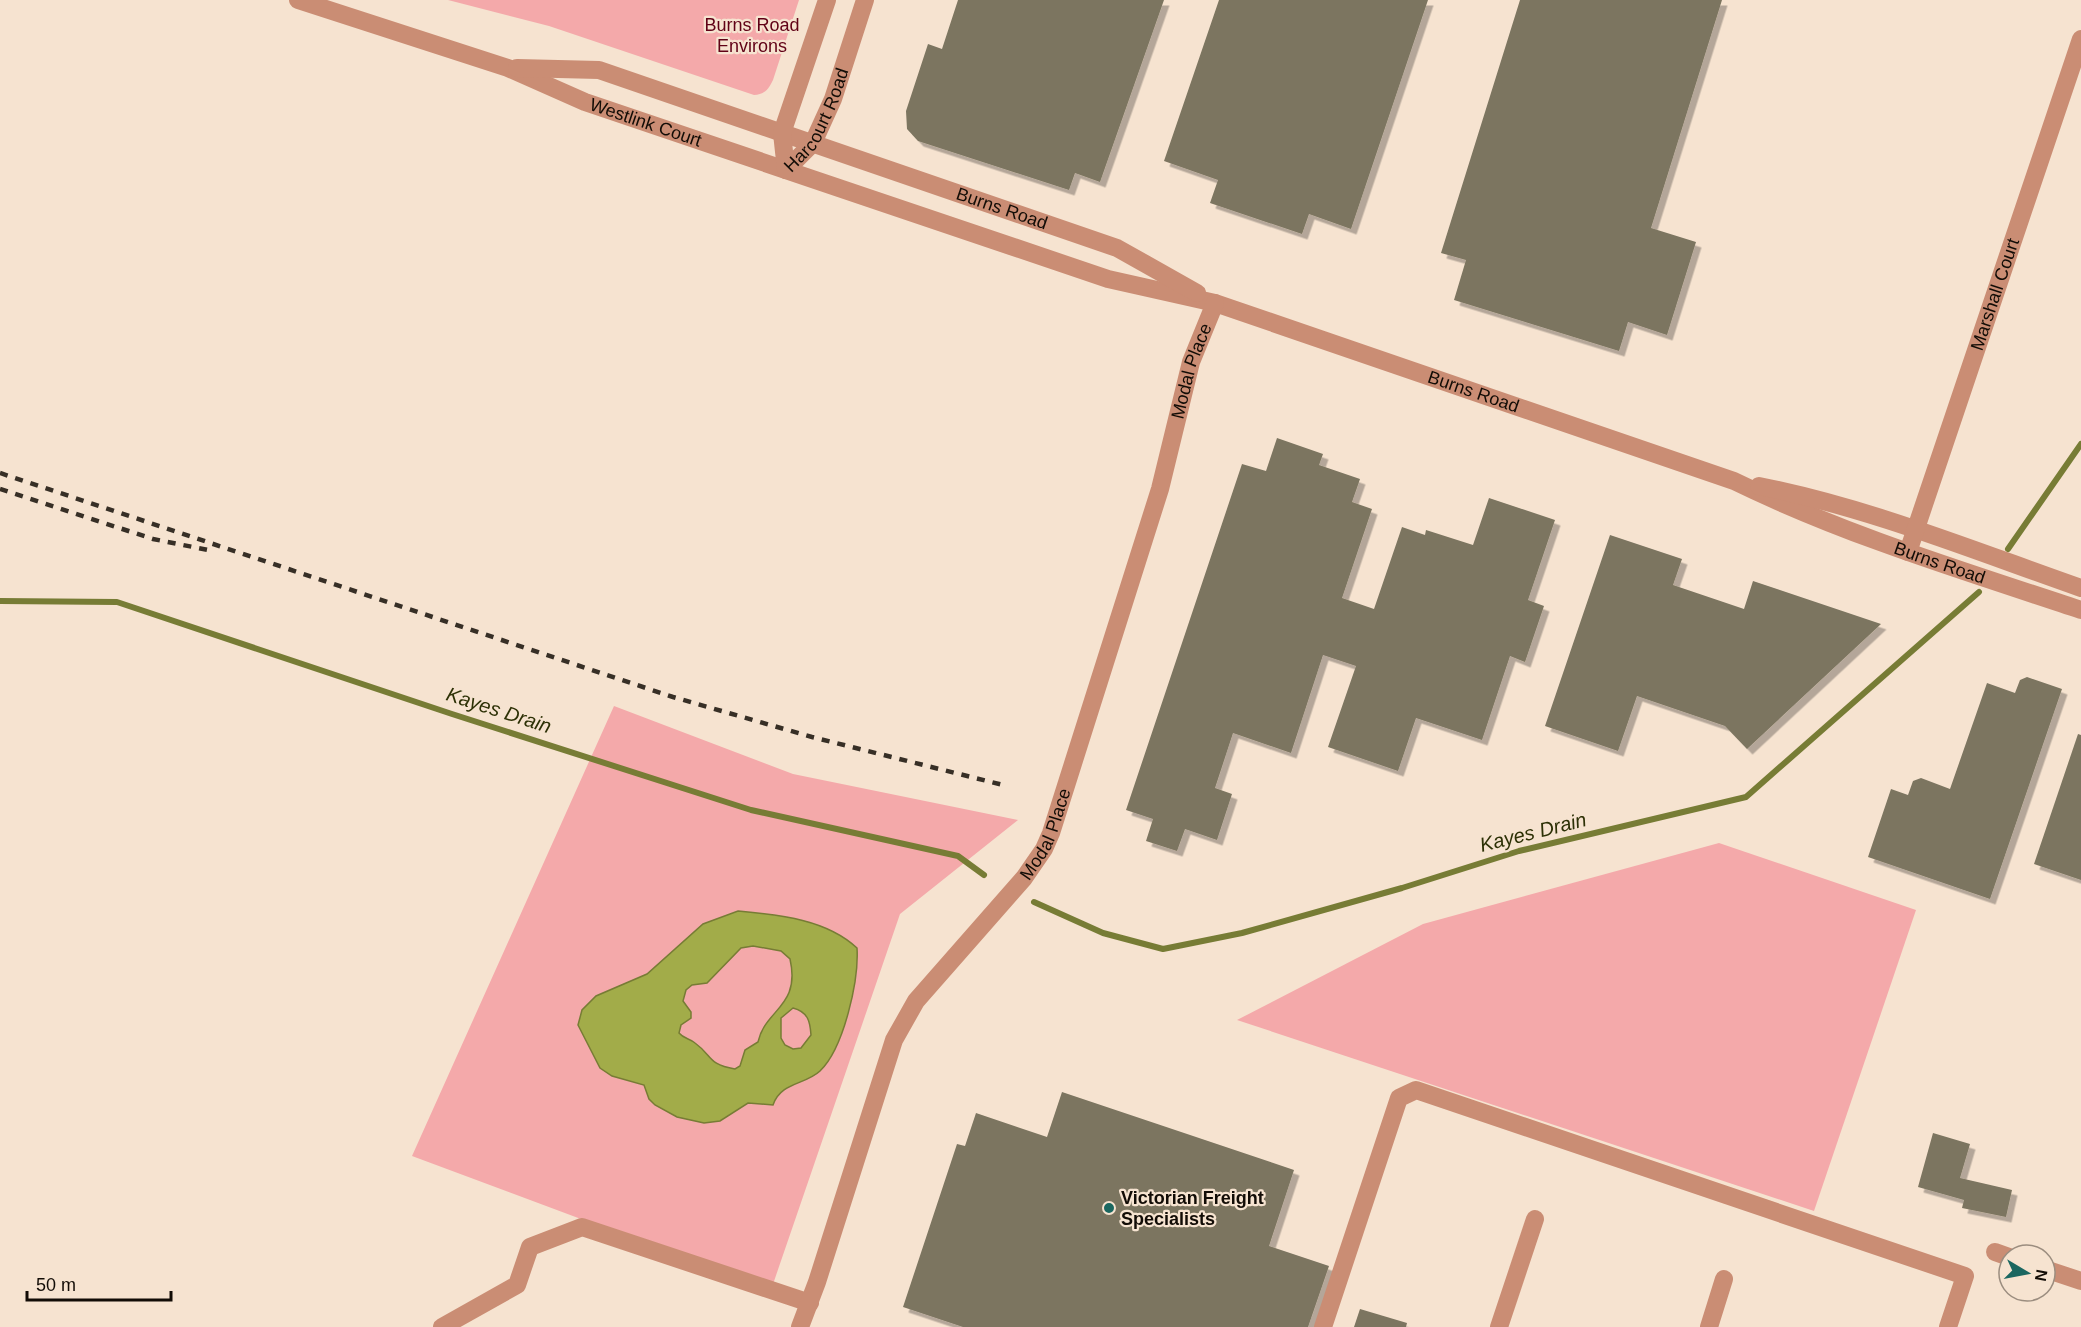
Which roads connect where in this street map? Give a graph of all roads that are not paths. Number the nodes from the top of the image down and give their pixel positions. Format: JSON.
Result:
{"nodes":[{"id":1,"x":298,"y":0,"type":"edge"},
{"id":2,"x":827,"y":0,"type":"edge"},
{"id":3,"x":865,"y":0,"type":"edge"},
{"id":4,"x":2081,"y":39,"type":"edge"},
{"id":5,"x":508,"y":68,"type":"junction"},
{"id":6,"x":782,"y":133,"type":"junction"},
{"id":7,"x":813,"y":143,"type":"junction"},
{"id":8,"x":786,"y":170,"type":"junction"},
{"id":9,"x":1215,"y":303,"type":"junction"},
{"id":10,"x":1734,"y":481,"type":"junction"},
{"id":11,"x":1916,"y":530,"type":"junction"},
{"id":12,"x":1908,"y":552,"type":"junction"},
{"id":13,"x":2081,"y":588,"type":"edge"},
{"id":14,"x":2081,"y":610,"type":"edge"},
{"id":15,"x":1535,"y":1219,"type":"dead end"},
{"id":16,"x":2057,"y":1273,"type":"edge"},
{"id":17,"x":1724,"y":1279,"type":"dead end"},
{"id":18,"x":2081,"y":1281,"type":"edge"},
{"id":19,"x":810,"y":1304,"type":"junction"},
{"id":20,"x":442,"y":1327,"type":"edge"},
{"id":21,"x":800,"y":1327,"type":"edge"},
{"id":22,"x":1323,"y":1327,"type":"edge"},
{"id":23,"x":1499,"y":1327,"type":"edge"},
{"id":24,"x":1709,"y":1327,"type":"edge"},
{"id":25,"x":1948,"y":1327,"type":"edge"}],
"edges":[{"from":1,"to":5,"type":"street","name":"Westlink Court"},
{"from":2,"to":6,"type":"street","name":"Harcourt Road"},
{"from":3,"to":7,"type":"street","name":"Harcourt Road"},
{"from":4,"to":11,"type":"street","name":"Marshall Court"},
{"from":5,"to":6,"type":"street","name":"Westlink Court"},
{"from":5,"to":8,"type":"street","name":"Westlink Court"},
{"from":6,"to":7,"type":"street","name":"Burns Road"},
{"from":6,"to":8,"type":"street","name":"Harcourt Road"},
{"from":7,"to":8,"type":"street","name":"Harcourt Road"},
{"from":7,"to":9,"type":"street","name":"Burns Road"},
{"from":8,"to":9,"type":"street","name":"Burns Road"},
{"from":9,"to":10,"type":"street","name":"Burns Road"},
{"from":9,"to":19,"type":"street","name":"Modal Place"},
{"from":10,"to":11,"type":"street","name":"Burns Road"},
{"from":10,"to":12,"type":"street","name":"Burns Road"},
{"from":11,"to":12,"type":"street","name":"Marshall Court"},
{"from":11,"to":13,"type":"street","name":"Burns Road"},
{"from":12,"to":14,"type":"street","name":"Burns Road"},
{"from":15,"to":23,"type":"street"},
{"from":16,"to":18,"type":"street"},
{"from":17,"to":24,"type":"street"},
{"from":19,"to":20,"type":"street"},
{"from":19,"to":21,"type":"street","name":"Modal Place"},
{"from":22,"to":25,"type":"street"}]}
